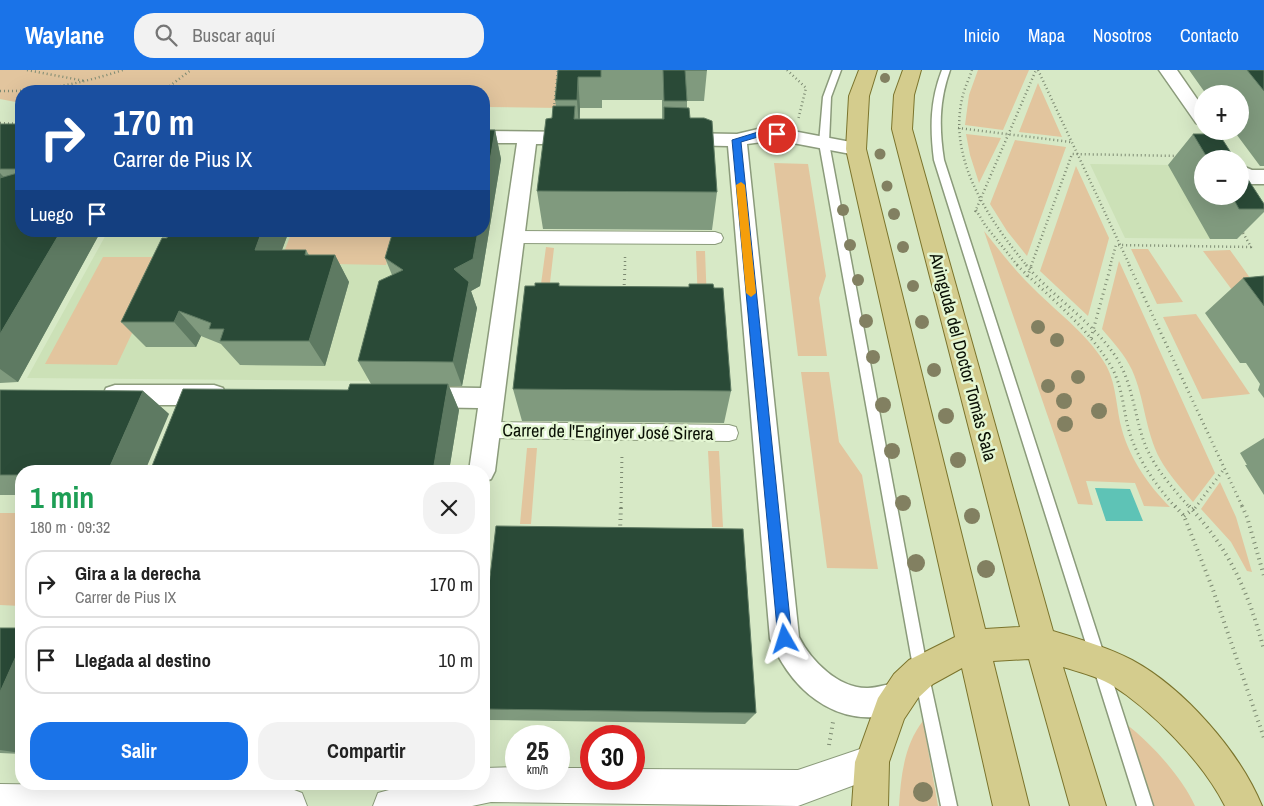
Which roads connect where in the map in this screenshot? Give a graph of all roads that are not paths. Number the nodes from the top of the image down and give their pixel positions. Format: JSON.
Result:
{"nodes":[{"id":1,"x":837,"y":70,"type":"edge"},
{"id":2,"x":868,"y":70,"type":"edge"},
{"id":3,"x":912,"y":70,"type":"edge"},
{"id":4,"x":946,"y":70,"type":"edge"},
{"id":5,"x":1168,"y":70,"type":"edge"},
{"id":6,"x":1194,"y":107,"type":"edge"},
{"id":7,"x":490,"y":138,"type":"edge"},
{"id":8,"x":527,"y":138,"type":"junction"},
{"id":9,"x":597,"y":139,"type":"edge"},
{"id":10,"x":657,"y":139,"type":"edge"},
{"id":11,"x":737,"y":140,"type":"junction"},
{"id":12,"x":824,"y":143,"type":"junction"},
{"id":13,"x":856,"y":149,"type":"junction"},
{"id":14,"x":514,"y":236,"type":"junction"},
{"id":15,"x":715,"y":238,"type":"dead end"},
{"id":16,"x":97,"y":394,"type":"edge"},
{"id":17,"x":233,"y":396,"type":"edge"},
{"id":18,"x":392,"y":397,"type":"edge"},
{"id":19,"x":492,"y":398,"type":"junction"},
{"id":20,"x":488,"y":430,"type":"junction"},
{"id":21,"x":729,"y":433,"type":"dead end"},
{"id":22,"x":483,"y":465,"type":"edge"},
{"id":23,"x":1040,"y":643,"type":"junction"},
{"id":24,"x":974,"y":645,"type":"junction"},
{"id":25,"x":1100,"y":662,"type":"junction"},
{"id":26,"x":921,"y":672,"type":"junction"},
{"id":27,"x":898,"y":698,"type":"junction"},
{"id":28,"x":872,"y":762,"type":"junction"},
{"id":29,"x":490,"y":784,"type":"edge"},
{"id":30,"x":461,"y":790,"type":"edge"},
{"id":31,"x":436,"y":795,"type":"edge"},
{"id":32,"x":765,"y":798,"type":"edge"},
{"id":33,"x":26,"y":799,"type":"edge"},
{"id":34,"x":289,"y":806,"type":"edge"},
{"id":35,"x":391,"y":806,"type":"edge"},
{"id":36,"x":870,"y":806,"type":"edge"},
{"id":37,"x":948,"y":806,"type":"edge"},
{"id":38,"x":1011,"y":806,"type":"edge"},
{"id":39,"x":1088,"y":806,"type":"edge"},
{"id":40,"x":1145,"y":806,"type":"edge"},
{"id":41,"x":1244,"y":806,"type":"edge"}],
"edges":[{"from":1,"to":12,"type":"lane"},
{"from":2,"to":13,"type":"main road"},
{"from":3,"to":23,"type":"main road","name":"Avinguda del Doctor Tomàs Sala"},
{"from":4,"to":25,"type":"lane"},
{"from":5,"to":6,"type":"street"},
{"from":7,"to":8,"type":"street"},
{"from":8,"to":9,"type":"street"},
{"from":8,"to":14,"type":"street","name":"Carrer de l'Enginyer José Sirera"},
{"from":10,"to":11,"type":"street"},
{"from":11,"to":12,"type":"street"},
{"from":11,"to":27,"type":"street"},
{"from":12,"to":13,"type":"street"},
{"from":12,"to":26,"type":"lane"},
{"from":13,"to":24,"type":"main road"},
{"from":14,"to":15,"type":"street"},
{"from":14,"to":19,"type":"street","name":"Carrer de l'Enginyer José Sirera"},
{"from":16,"to":17,"type":"street"},
{"from":18,"to":19,"type":"street"},
{"from":19,"to":20,"type":"street","name":"Carrer de l'Enginyer José Sirera"},
{"from":20,"to":21,"type":"street","name":"Carrer de l'Enginyer José Sirera"},
{"from":20,"to":22,"type":"street","name":"Carrer de l'Enginyer José Sirera"},
{"from":23,"to":24,"type":"main road"},
{"from":23,"to":25,"type":"main road"},
{"from":23,"to":39,"type":"main road","name":"Avinguda del Doctor Tomàs Sala"},
{"from":24,"to":26,"type":"main road"},
{"from":24,"to":38,"type":"main road"},
{"from":25,"to":40,"type":"lane"},
{"from":25,"to":41,"type":"main road"},
{"from":26,"to":27,"type":"main road"},
{"from":26,"to":37,"type":"lane"},
{"from":27,"to":28,"type":"main road"},
{"from":28,"to":32,"type":"street"},
{"from":28,"to":36,"type":"main road"},
{"from":29,"to":32,"type":"street"},
{"from":30,"to":31,"type":"street"},
{"from":31,"to":35,"type":"street"},
{"from":33,"to":34,"type":"street"}]}
